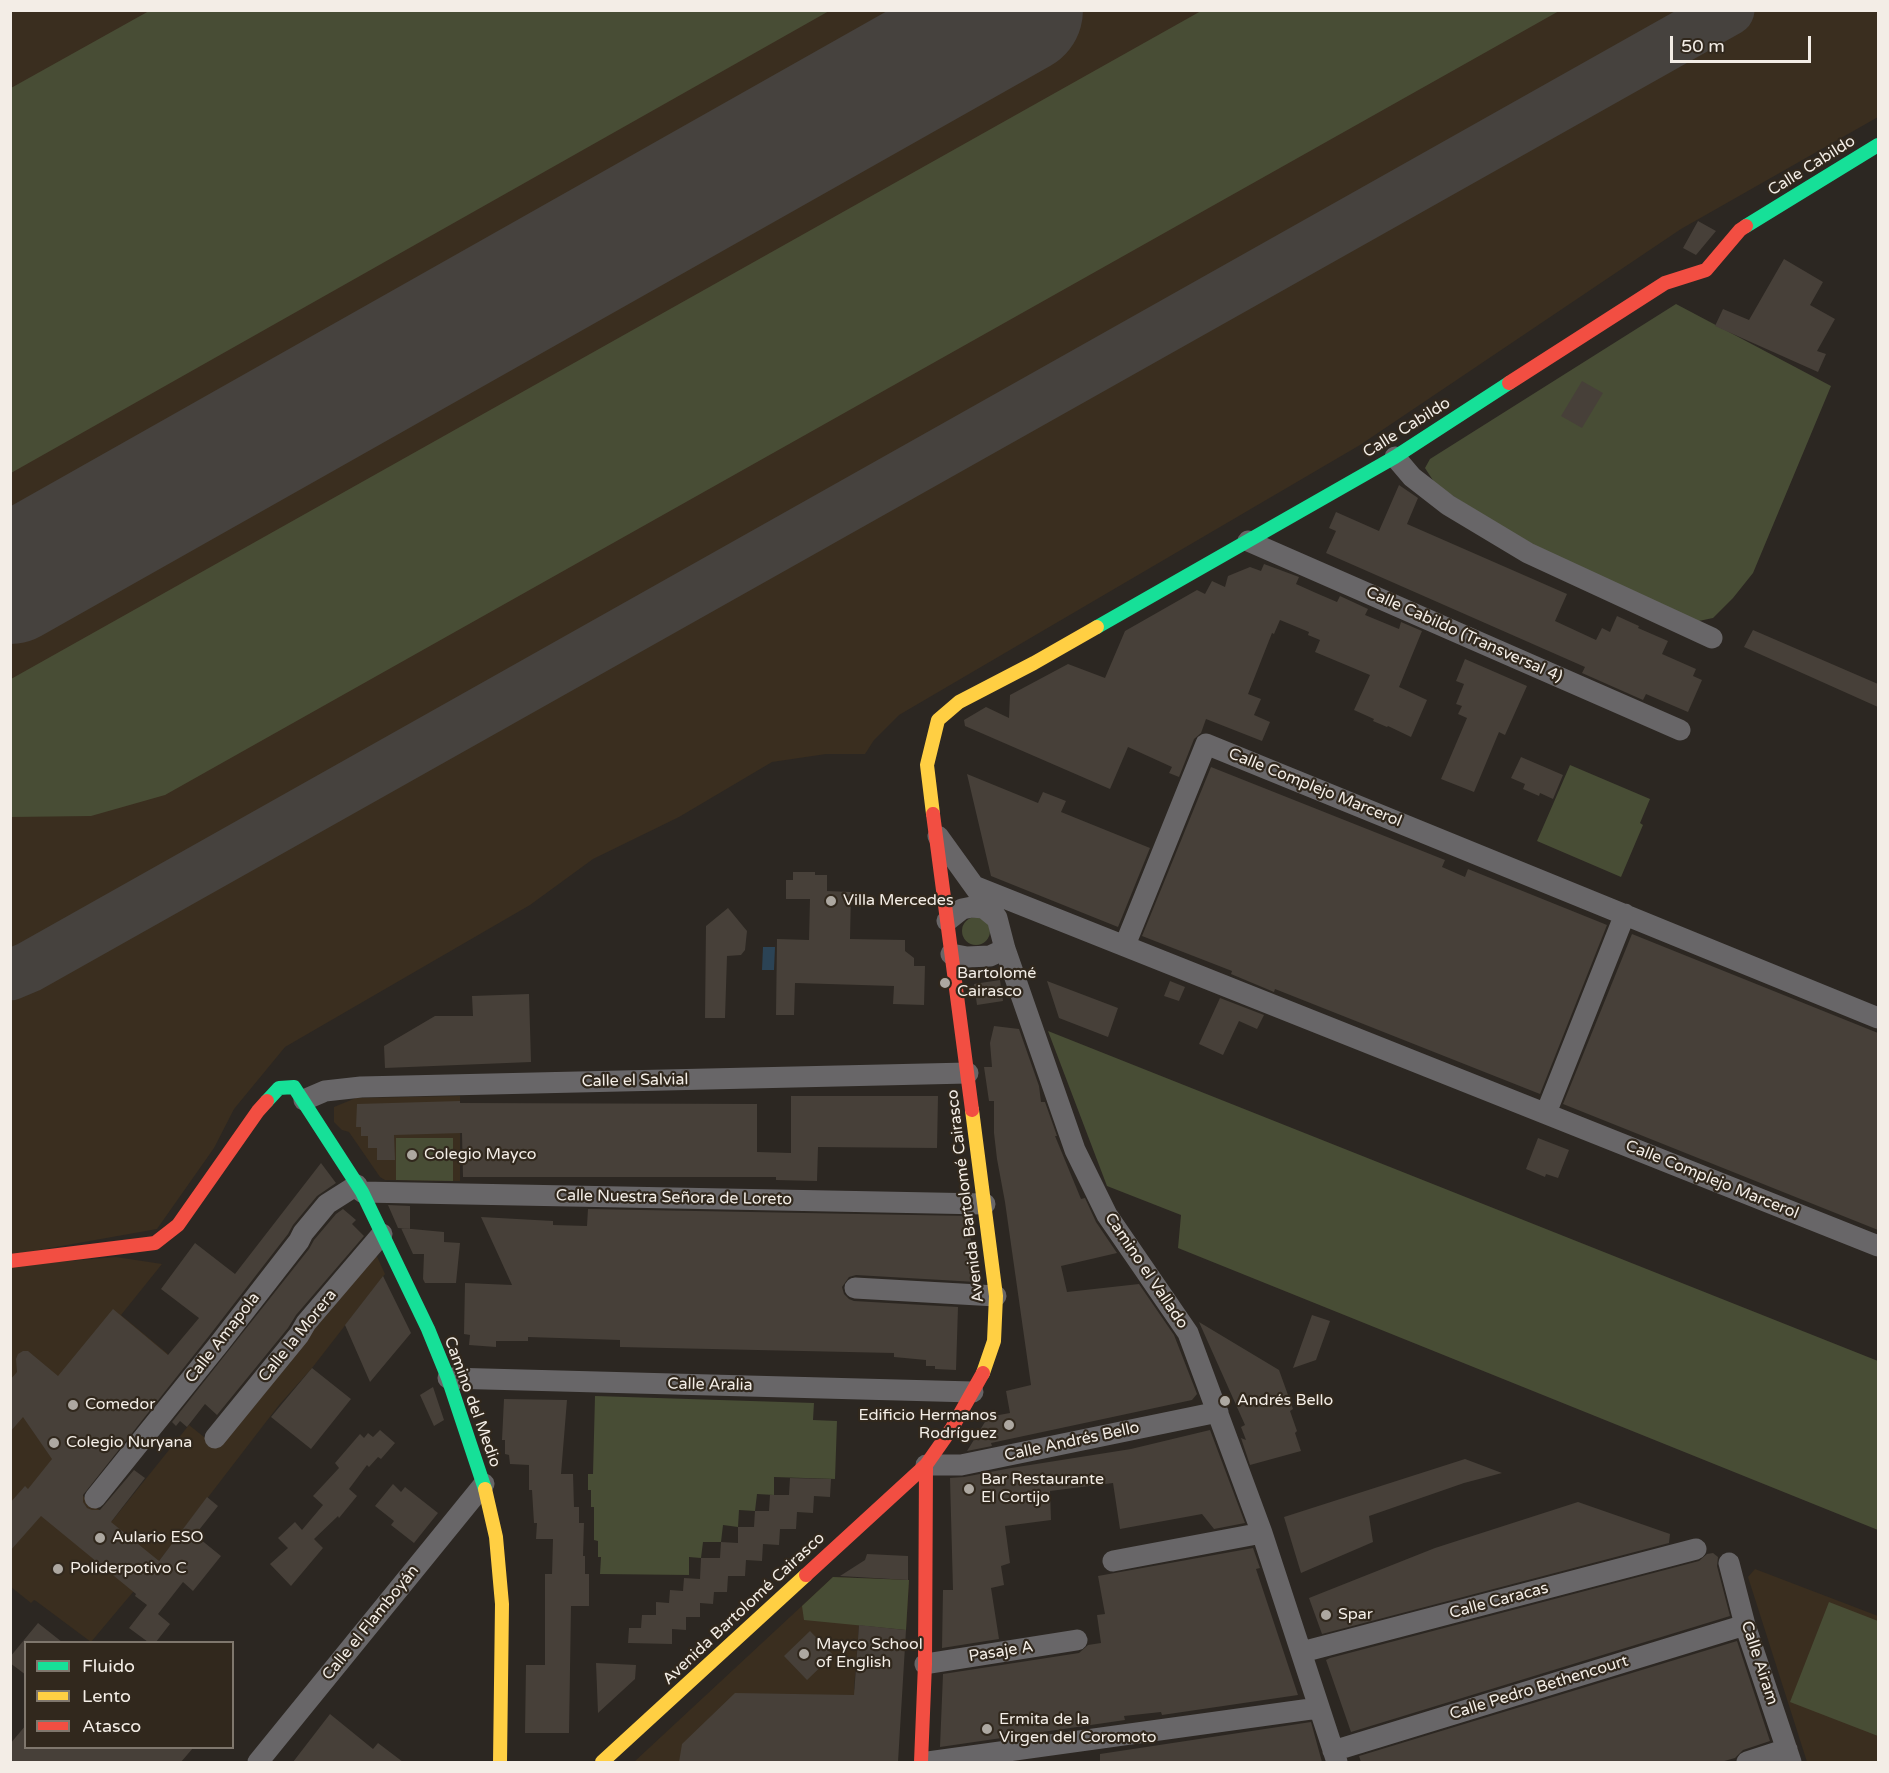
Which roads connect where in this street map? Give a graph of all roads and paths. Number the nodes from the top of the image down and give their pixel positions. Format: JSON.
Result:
{"nodes":[{"id":1,"x":1878,"y":145,"type":"edge"},
{"id":2,"x":1395,"y":457,"type":"junction"},
{"id":3,"x":1248,"y":541,"type":"junction"},
{"id":4,"x":1712,"y":638,"type":"dead end"},
{"id":5,"x":938,"y":720,"type":"joint"},
{"id":6,"x":1680,"y":730,"type":"dead end"},
{"id":7,"x":934,"y":830,"type":"junction"},
{"id":8,"x":974,"y":886,"type":"junction"},
{"id":9,"x":1018,"y":904,"type":"junction"},
{"id":10,"x":1625,"y":914,"type":"junction"},
{"id":11,"x":997,"y":918,"type":"junction"},
{"id":12,"x":947,"y":921,"type":"junction"},
{"id":13,"x":1125,"y":945,"type":"junction"},
{"id":14,"x":1005,"y":949,"type":"junction"},
{"id":15,"x":951,"y":954,"type":"junction"},
{"id":16,"x":1878,"y":1018,"type":"edge"},
{"id":17,"x":968,"y":1073,"type":"junction"},
{"id":18,"x":299,"y":1094,"type":"junction"},
{"id":19,"x":1546,"y":1113,"type":"junction"},
{"id":20,"x":360,"y":1189,"type":"junction"},
{"id":21,"x":985,"y":1204,"type":"junction"},
{"id":22,"x":382,"y":1234,"type":"junction"},
{"id":23,"x":1878,"y":1246,"type":"edge"},
{"id":24,"x":10,"y":1261,"type":"edge"},
{"id":25,"x":855,"y":1288,"type":"dead end"},
{"id":26,"x":996,"y":1296,"type":"junction"},
{"id":27,"x":448,"y":1378,"type":"junction"},
{"id":28,"x":973,"y":1392,"type":"junction"},
{"id":29,"x":1218,"y":1412,"type":"junction"},
{"id":30,"x":215,"y":1438,"type":"dead end"},
{"id":31,"x":926,"y":1465,"type":"junction"},
{"id":32,"x":484,"y":1484,"type":"junction"},
{"id":33,"x":95,"y":1498,"type":"dead end"},
{"id":34,"x":1262,"y":1533,"type":"junction"},
{"id":35,"x":1696,"y":1549,"type":"dead end"},
{"id":36,"x":1113,"y":1561,"type":"dead end"},
{"id":37,"x":1729,"y":1563,"type":"dead end"},
{"id":38,"x":1745,"y":1625,"type":"junction"},
{"id":39,"x":1077,"y":1640,"type":"dead end"},
{"id":40,"x":1302,"y":1652,"type":"junction"},
{"id":41,"x":925,"y":1664,"type":"junction"},
{"id":42,"x":1318,"y":1708,"type":"junction"},
{"id":43,"x":1789,"y":1756,"type":"edge"},
{"id":44,"x":1335,"y":1757,"type":"edge"},
{"id":45,"x":258,"y":1762,"type":"edge"},
{"id":46,"x":500,"y":1762,"type":"edge"},
{"id":47,"x":602,"y":1762,"type":"edge"},
{"id":48,"x":921,"y":1762,"type":"edge"},
{"id":49,"x":928,"y":1762,"type":"edge"},
{"id":50,"x":1747,"y":1762,"type":"edge"}],
"edges":[{"from":1,"to":2,"type":"street","name":"Calle Cabildo"},
{"from":2,"to":3,"type":"street","name":"Calle Cabildo"},
{"from":2,"to":4,"type":"street"},
{"from":3,"to":5,"type":"street","name":"Calle Cabildo"},
{"from":3,"to":6,"type":"street","name":"Calle Cabildo (Transversal 4)"},
{"from":5,"to":7,"type":"street","name":"Avenida Bartolomé Cairasco"},
{"from":7,"to":8,"type":"street","name":"Camino el Vallado"},
{"from":7,"to":12,"type":"street","name":"Avenida Bartolomé Cairasco"},
{"from":8,"to":9,"type":"street","name":"Calle Complejo Marcerol"},
{"from":8,"to":11,"type":"street","name":"Camino el Vallado"},
{"from":9,"to":11,"type":"street"},
{"from":9,"to":13,"type":"street","name":"Calle Complejo Marcerol"},
{"from":10,"to":13,"type":"street","name":"Calle Complejo Marcerol"},
{"from":10,"to":16,"type":"street","name":"Calle Complejo Marcerol"},
{"from":10,"to":19,"type":"street"},
{"from":11,"to":12,"type":"street"},
{"from":11,"to":14,"type":"street","name":"Camino el Vallado"},
{"from":12,"to":15,"type":"street","name":"Avenida Bartolomé Cairasco"},
{"from":13,"to":19,"type":"street","name":"Calle Complejo Marcerol"},
{"from":14,"to":15,"type":"street"},
{"from":14,"to":29,"type":"street","name":"Camino el Vallado"},
{"from":15,"to":17,"type":"street","name":"Avenida Bartolomé Cairasco"},
{"from":17,"to":18,"type":"street","name":"Calle el Salvial"},
{"from":17,"to":21,"type":"street","name":"Avenida Bartolomé Cairasco"},
{"from":18,"to":20,"type":"street","name":"Camino del Medio"},
{"from":18,"to":24,"type":"street"},
{"from":19,"to":23,"type":"street","name":"Calle Complejo Marcerol"},
{"from":20,"to":21,"type":"street","name":"Calle Nuestra Señora de Loreto"},
{"from":20,"to":22,"type":"street","name":"Camino del Medio"},
{"from":20,"to":33,"type":"street","name":"Calle Amapola"},
{"from":21,"to":26,"type":"street","name":"Avenida Bartolomé Cairasco"},
{"from":22,"to":27,"type":"street","name":"Camino del Medio"},
{"from":22,"to":30,"type":"street","name":"Calle la Morera"},
{"from":25,"to":26,"type":"street"},
{"from":26,"to":28,"type":"street","name":"Avenida Bartolomé Cairasco"},
{"from":27,"to":28,"type":"street","name":"Calle Aralia"},
{"from":27,"to":32,"type":"street","name":"Camino del Medio"},
{"from":28,"to":31,"type":"street","name":"Avenida Bartolomé Cairasco"},
{"from":29,"to":31,"type":"street","name":"Calle Andrés Bello"},
{"from":29,"to":34,"type":"street","name":"Camino el Vallado"},
{"from":31,"to":41,"type":"street"},
{"from":31,"to":47,"type":"street","name":"Avenida Bartolomé Cairasco"},
{"from":32,"to":45,"type":"street","name":"Calle el Flamboyán"},
{"from":32,"to":46,"type":"street","name":"Camino del Medio"},
{"from":34,"to":36,"type":"street"},
{"from":34,"to":40,"type":"street","name":"Camino el Vallado"},
{"from":35,"to":40,"type":"street","name":"Calle Caracas"},
{"from":37,"to":38,"type":"street","name":"Calle Airam"},
{"from":38,"to":43,"type":"street","name":"Calle Airam"},
{"from":38,"to":44,"type":"street","name":"Calle Pedro Bethencourt"},
{"from":39,"to":41,"type":"street","name":"Pasaje A"},
{"from":40,"to":42,"type":"street","name":"Camino el Vallado"},
{"from":41,"to":48,"type":"street"},
{"from":42,"to":44,"type":"street","name":"Camino el Vallado"},
{"from":42,"to":49,"type":"street"},
{"from":43,"to":50,"type":"street"}]}
